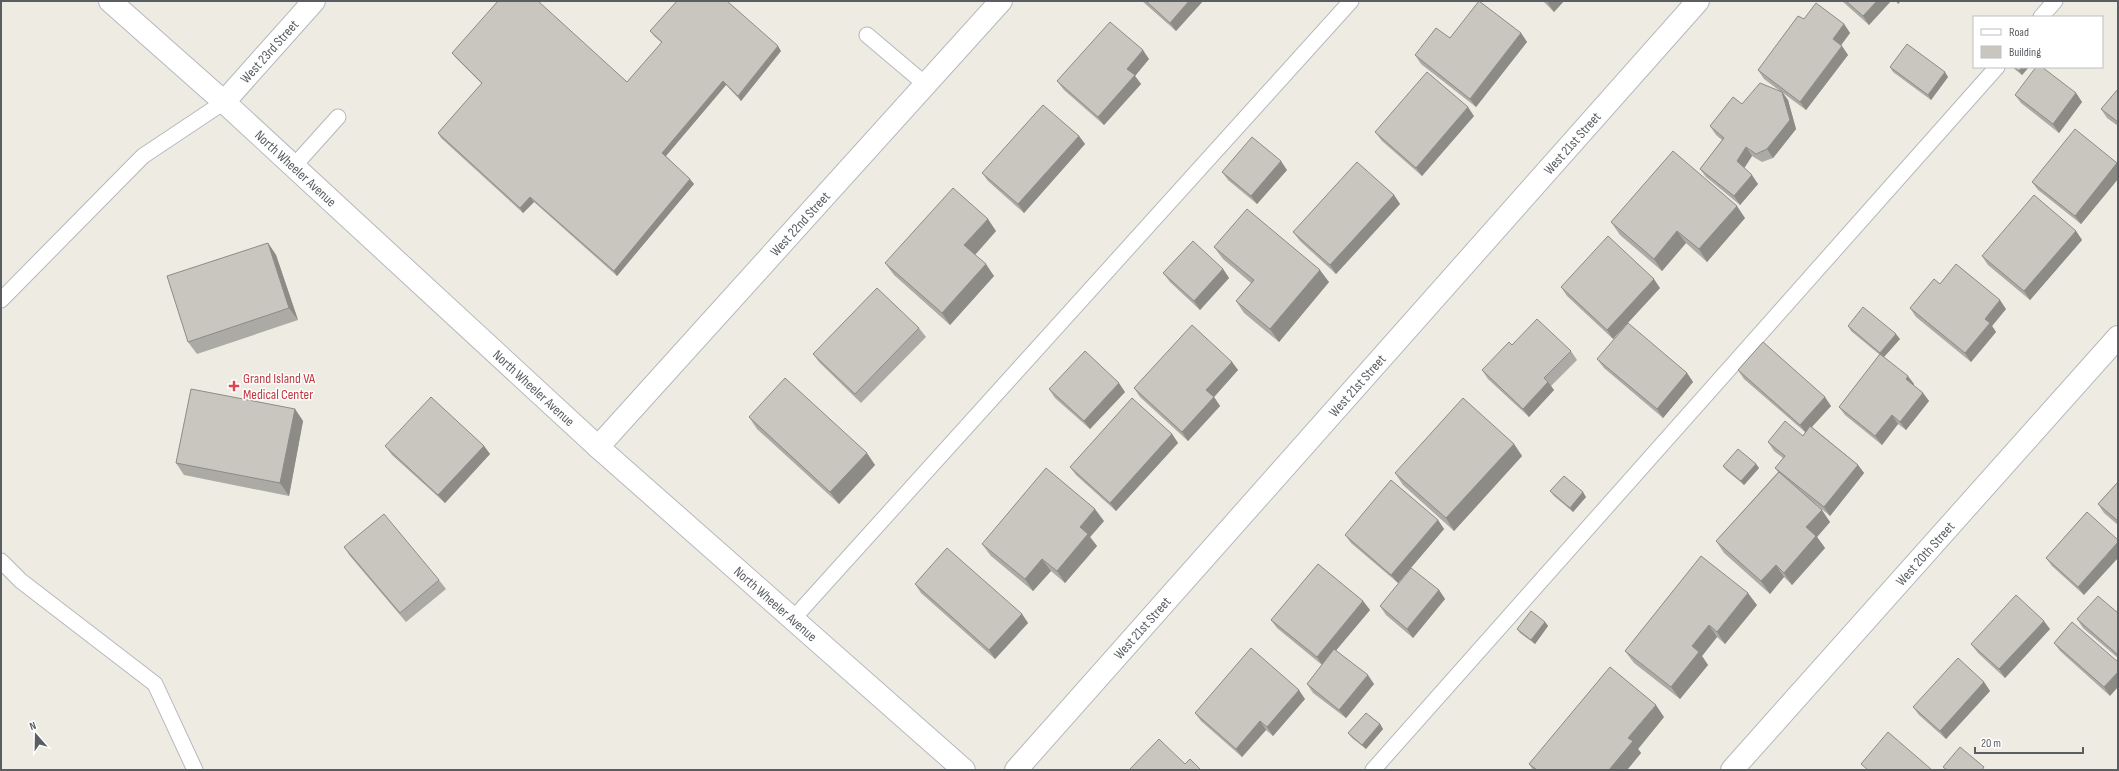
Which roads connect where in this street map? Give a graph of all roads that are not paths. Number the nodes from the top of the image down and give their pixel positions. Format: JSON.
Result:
{"nodes":[{"id":1,"x":110,"y":1,"type":"edge"},
{"id":2,"x":314,"y":1,"type":"edge"},
{"id":3,"x":1000,"y":1,"type":"edge"},
{"id":4,"x":1351,"y":1,"type":"edge"},
{"id":5,"x":1698,"y":1,"type":"edge"},
{"id":6,"x":2055,"y":1,"type":"edge"},
{"id":7,"x":2042,"y":16,"type":"edge"},
{"id":8,"x":867,"y":35,"type":"dead end"},
{"id":9,"x":1996,"y":68,"type":"edge"},
{"id":10,"x":925,"y":84,"type":"junction"},
{"id":11,"x":224,"y":102,"type":"junction"},
{"id":12,"x":338,"y":117,"type":"dead end"},
{"id":13,"x":294,"y":166,"type":"junction"},
{"id":14,"x":1,"y":300,"type":"edge"},
{"id":15,"x":2118,"y":337,"type":"edge"},
{"id":16,"x":598,"y":447,"type":"junction"},
{"id":17,"x":1,"y":561,"type":"edge"},
{"id":18,"x":792,"y":620,"type":"junction"},
{"id":19,"x":195,"y":770,"type":"edge"},
{"id":20,"x":964,"y":770,"type":"edge"},
{"id":21,"x":1016,"y":770,"type":"edge"},
{"id":22,"x":1373,"y":770,"type":"edge"},
{"id":23,"x":1732,"y":770,"type":"edge"}],
"edges":[{"from":1,"to":11,"type":"street","name":"North Wheeler Avenue"},
{"from":2,"to":11,"type":"street","name":"West 23rd Street"},
{"from":3,"to":10,"type":"street","name":"West 22nd Street"},
{"from":4,"to":18,"type":"lane"},
{"from":5,"to":21,"type":"street","name":"West 21st Street"},
{"from":6,"to":7,"type":"lane"},
{"from":8,"to":10,"type":"lane"},
{"from":9,"to":22,"type":"lane"},
{"from":10,"to":16,"type":"street","name":"West 22nd Street"},
{"from":11,"to":13,"type":"street","name":"North Wheeler Avenue"},
{"from":11,"to":14,"type":"lane"},
{"from":12,"to":13,"type":"lane"},
{"from":13,"to":16,"type":"street","name":"North Wheeler Avenue"},
{"from":15,"to":23,"type":"street","name":"West 20th Street"},
{"from":16,"to":18,"type":"street","name":"North Wheeler Avenue"},
{"from":17,"to":19,"type":"lane"},
{"from":18,"to":20,"type":"street","name":"North Wheeler Avenue"}]}
